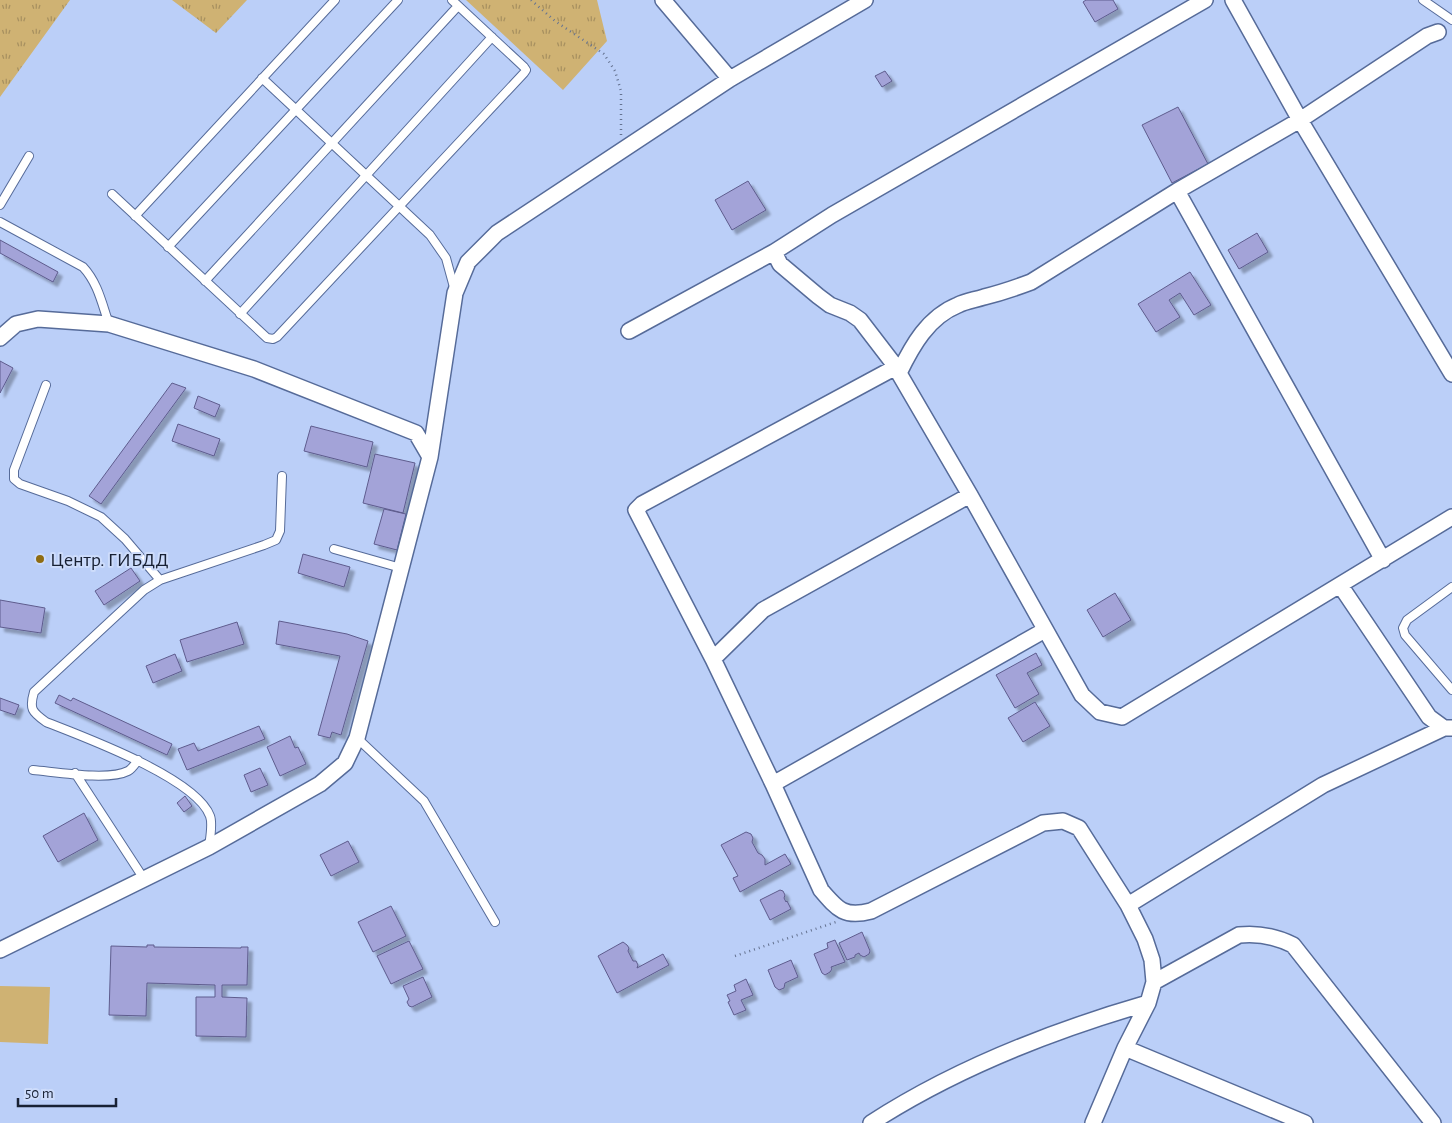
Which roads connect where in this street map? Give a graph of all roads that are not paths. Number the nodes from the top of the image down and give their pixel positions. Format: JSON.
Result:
{"nodes":[{"id":1,"x":335,"y":0,"type":"edge"},
{"id":2,"x":398,"y":0,"type":"edge"},
{"id":3,"x":663,"y":0,"type":"edge"},
{"id":4,"x":865,"y":0,"type":"edge"},
{"id":5,"x":1205,"y":0,"type":"edge"},
{"id":6,"x":1233,"y":0,"type":"edge"},
{"id":7,"x":1423,"y":0,"type":"edge"},
{"id":8,"x":455,"y":3,"type":"edge"},
{"id":9,"x":1452,"y":20,"type":"edge"},
{"id":10,"x":1438,"y":32,"type":"dead end"},
{"id":11,"x":492,"y":37,"type":"junction"},
{"id":12,"x":262,"y":78,"type":"junction"},
{"id":13,"x":730,"y":79,"type":"junction"},
{"id":14,"x":296,"y":110,"type":"junction"},
{"id":15,"x":1300,"y":120,"type":"junction"},
{"id":16,"x":332,"y":143,"type":"junction"},
{"id":17,"x":29,"y":156,"type":"dead end"},
{"id":18,"x":366,"y":175,"type":"junction"},
{"id":19,"x":1177,"y":190,"type":"junction"},
{"id":20,"x":112,"y":194,"type":"dead end"},
{"id":21,"x":0,"y":205,"type":"edge"},
{"id":22,"x":400,"y":206,"type":"junction"},
{"id":23,"x":135,"y":216,"type":"junction"},
{"id":24,"x":0,"y":222,"type":"edge"},
{"id":25,"x":168,"y":247,"type":"junction"},
{"id":26,"x":774,"y":252,"type":"junction"},
{"id":27,"x":205,"y":281,"type":"junction"},
{"id":28,"x":455,"y":293,"type":"junction"},
{"id":29,"x":240,"y":314,"type":"junction"},
{"id":30,"x":109,"y":324,"type":"junction"},
{"id":31,"x":629,"y":331,"type":"dead end"},
{"id":32,"x":0,"y":338,"type":"edge"},
{"id":33,"x":897,"y":370,"type":"junction"},
{"id":34,"x":1452,"y":374,"type":"edge"},
{"id":35,"x":46,"y":385,"type":"dead end"},
{"id":36,"x":430,"y":457,"type":"junction"},
{"id":37,"x":282,"y":476,"type":"dead end"},
{"id":38,"x":970,"y":495,"type":"junction"},
{"id":39,"x":1452,"y":517,"type":"edge"},
{"id":40,"x":334,"y":549,"type":"dead end"},
{"id":41,"x":1383,"y":560,"type":"junction"},
{"id":42,"x":401,"y":568,"type":"junction"},
{"id":43,"x":160,"y":580,"type":"junction"},
{"id":44,"x":1340,"y":585,"type":"junction"},
{"id":45,"x":1452,"y":587,"type":"edge"},
{"id":46,"x":1045,"y":630,"type":"junction"},
{"id":47,"x":713,"y":659,"type":"junction"},
{"id":48,"x":1450,"y":684,"type":"edge"},
{"id":49,"x":1448,"y":728,"type":"edge"},
{"id":50,"x":357,"y":738,"type":"junction"},
{"id":51,"x":138,"y":760,"type":"junction"},
{"id":52,"x":34,"y":770,"type":"dead end"},
{"id":53,"x":75,"y":774,"type":"junction"},
{"id":54,"x":773,"y":784,"type":"junction"},
{"id":55,"x":209,"y":847,"type":"junction"},
{"id":56,"x":144,"y":879,"type":"junction"},
{"id":57,"x":1128,"y":906,"type":"junction"},
{"id":58,"x":495,"y":922,"type":"dead end"},
{"id":59,"x":0,"y":950,"type":"edge"},
{"id":60,"x":1154,"y":982,"type":"junction"},
{"id":61,"x":1148,"y":1003,"type":"junction"},
{"id":62,"x":1126,"y":1048,"type":"junction"},
{"id":63,"x":871,"y":1123,"type":"edge"},
{"id":64,"x":1093,"y":1123,"type":"edge"},
{"id":65,"x":1304,"y":1123,"type":"edge"},
{"id":66,"x":1433,"y":1123,"type":"edge"}],
"edges":[{"from":1,"to":12,"type":"lane"},
{"from":2,"to":14,"type":"lane"},
{"from":3,"to":13,"type":"street"},
{"from":4,"to":13,"type":"street"},
{"from":5,"to":26,"type":"street"},
{"from":6,"to":15,"type":"street"},
{"from":7,"to":9,"type":"lane"},
{"from":8,"to":11,"type":"lane"},
{"from":8,"to":16,"type":"lane"},
{"from":10,"to":15,"type":"street"},
{"from":11,"to":18,"type":"lane"},
{"from":11,"to":22,"type":"lane"},
{"from":12,"to":14,"type":"lane"},
{"from":12,"to":23,"type":"lane"},
{"from":13,"to":28,"type":"street"},
{"from":14,"to":16,"type":"lane"},
{"from":14,"to":25,"type":"lane"},
{"from":15,"to":19,"type":"street"},
{"from":15,"to":34,"type":"street"},
{"from":16,"to":18,"type":"lane"},
{"from":16,"to":27,"type":"lane"},
{"from":17,"to":21,"type":"lane"},
{"from":18,"to":22,"type":"lane"},
{"from":18,"to":29,"type":"lane"},
{"from":19,"to":33,"type":"street"},
{"from":19,"to":41,"type":"street"},
{"from":20,"to":23,"type":"lane"},
{"from":22,"to":28,"type":"lane"},
{"from":22,"to":29,"type":"lane"},
{"from":23,"to":25,"type":"lane"},
{"from":24,"to":30,"type":"lane"},
{"from":25,"to":27,"type":"lane"},
{"from":26,"to":31,"type":"street"},
{"from":26,"to":33,"type":"street"},
{"from":27,"to":29,"type":"lane"},
{"from":28,"to":36,"type":"street"},
{"from":30,"to":32,"type":"street"},
{"from":30,"to":36,"type":"street"},
{"from":33,"to":38,"type":"street"},
{"from":33,"to":47,"type":"street"},
{"from":35,"to":43,"type":"lane"},
{"from":36,"to":42,"type":"street"},
{"from":37,"to":43,"type":"lane"},
{"from":38,"to":46,"type":"street"},
{"from":38,"to":47,"type":"street"},
{"from":39,"to":41,"type":"street"},
{"from":40,"to":42,"type":"lane"},
{"from":41,"to":44,"type":"street"},
{"from":42,"to":50,"type":"street"},
{"from":43,"to":51,"type":"lane"},
{"from":44,"to":46,"type":"street"},
{"from":44,"to":49,"type":"street"},
{"from":45,"to":48,"type":"lane"},
{"from":46,"to":54,"type":"street"},
{"from":47,"to":54,"type":"street"},
{"from":49,"to":57,"type":"street"},
{"from":50,"to":55,"type":"street"},
{"from":50,"to":58,"type":"lane"},
{"from":51,"to":53,"type":"lane"},
{"from":51,"to":55,"type":"lane"},
{"from":52,"to":53,"type":"lane"},
{"from":53,"to":56,"type":"lane"},
{"from":54,"to":57,"type":"street"},
{"from":55,"to":56,"type":"street"},
{"from":56,"to":59,"type":"street"},
{"from":57,"to":60,"type":"street"},
{"from":60,"to":61,"type":"street"},
{"from":60,"to":66,"type":"street"},
{"from":61,"to":62,"type":"street"},
{"from":61,"to":63,"type":"street"},
{"from":62,"to":64,"type":"street"},
{"from":62,"to":65,"type":"street"}]}
